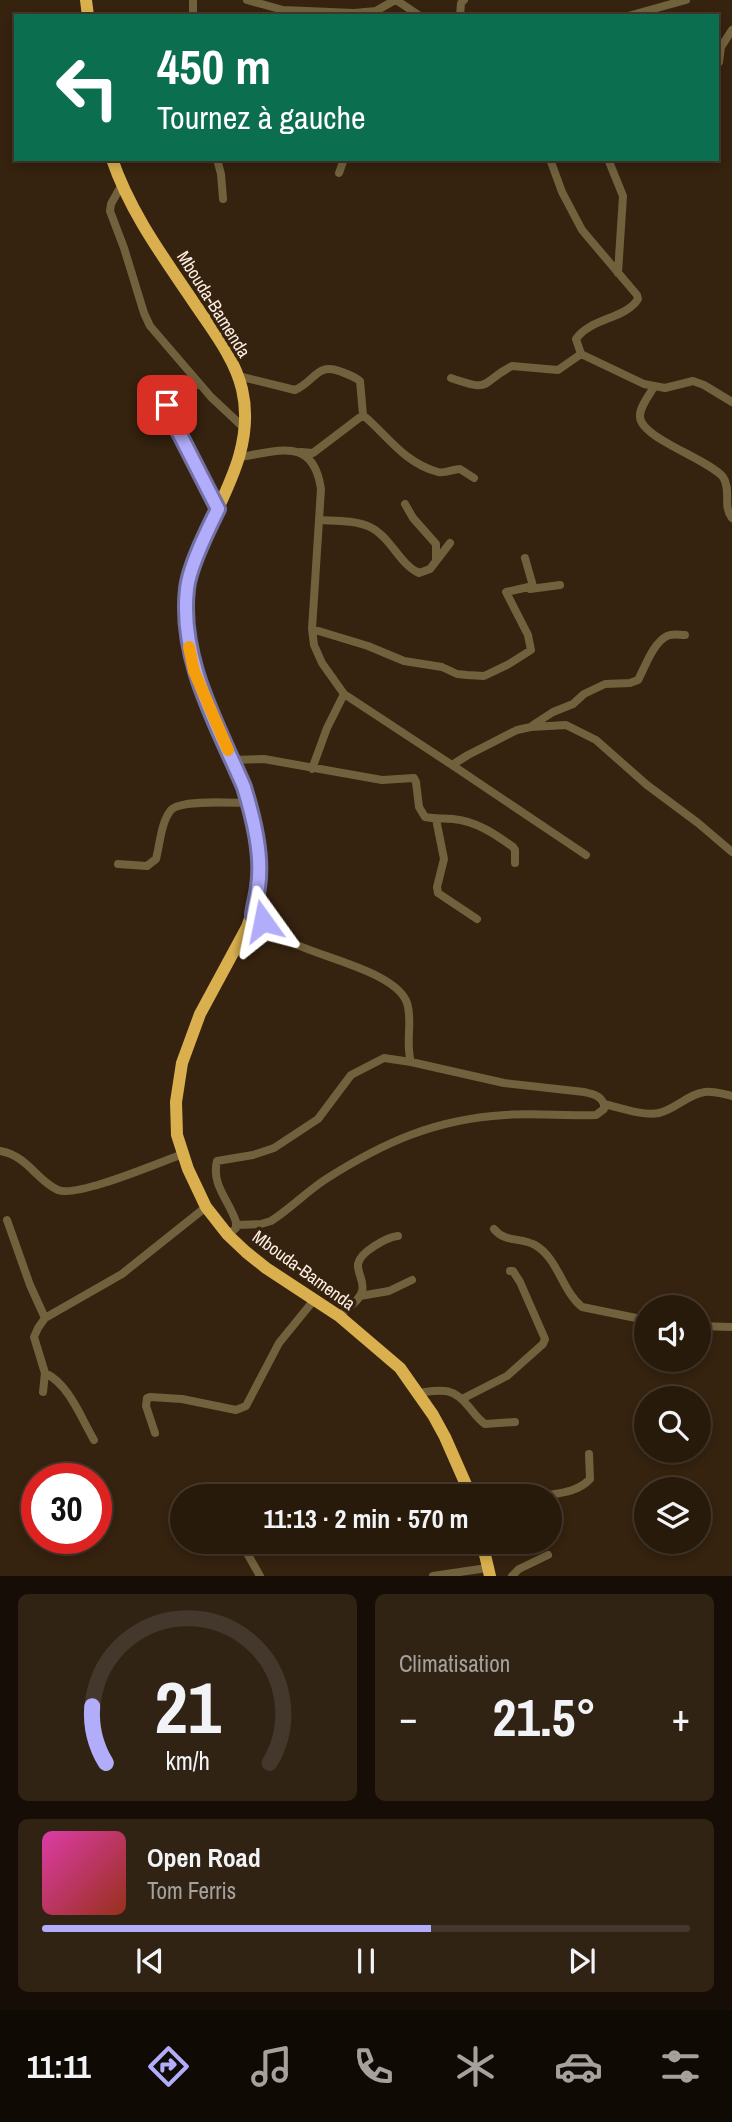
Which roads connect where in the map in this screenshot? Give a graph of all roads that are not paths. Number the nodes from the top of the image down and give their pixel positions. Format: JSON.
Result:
{"nodes":[{"id":1,"x":247,"y":0,"type":"edge"},
{"id":2,"x":396,"y":0,"type":"edge"},
{"id":3,"x":686,"y":0,"type":"edge"},
{"id":4,"x":271,"y":6,"type":"junction"},
{"id":5,"x":268,"y":14,"type":"edge"},
{"id":6,"x":354,"y":14,"type":"edge"},
{"id":7,"x":417,"y":14,"type":"edge"},
{"id":8,"x":635,"y":14,"type":"edge"},
{"id":9,"x":732,"y":30,"type":"edge"},
{"id":10,"x":719,"y":62,"type":"edge"},
{"id":11,"x":113,"y":161,"type":"edge"},
{"id":12,"x":218,"y":161,"type":"edge"},
{"id":13,"x":343,"y":161,"type":"edge"},
{"id":14,"x":551,"y":161,"type":"edge"},
{"id":15,"x":609,"y":161,"type":"edge"},
{"id":16,"x":339,"y":173,"type":"dead end"},
{"id":17,"x":121,"y":186,"type":"junction"},
{"id":18,"x":223,"y":199,"type":"dead end"},
{"id":19,"x":618,"y":273,"type":"junction"},
{"id":20,"x":581,"y":354,"type":"junction"},
{"id":21,"x":238,"y":376,"type":"junction"},
{"id":22,"x":451,"y":378,"type":"dead end"},
{"id":23,"x":199,"y":383,"type":"junction"},
{"id":24,"x":654,"y":387,"type":"junction"},
{"id":25,"x":732,"y":402,"type":"edge"},
{"id":26,"x":363,"y":415,"type":"junction"},
{"id":27,"x":243,"y":427,"type":"junction"},
{"id":28,"x":301,"y":452,"type":"junction"},
{"id":29,"x":240,"y":457,"type":"junction"},
{"id":30,"x":474,"y":478,"type":"dead end"},
{"id":31,"x":405,"y":504,"type":"dead end"},
{"id":32,"x":218,"y":509,"type":"junction"},
{"id":33,"x":732,"y":518,"type":"edge"},
{"id":34,"x":318,"y":520,"type":"junction"},
{"id":35,"x":450,"y":543,"type":"dead end"},
{"id":36,"x":525,"y":558,"type":"dead end"},
{"id":37,"x":436,"y":560,"type":"junction"},
{"id":38,"x":560,"y":585,"type":"dead end"},
{"id":39,"x":506,"y":592,"type":"junction"},
{"id":40,"x":312,"y":629,"type":"junction"},
{"id":41,"x":685,"y":635,"type":"dead end"},
{"id":42,"x":344,"y":694,"type":"junction"},
{"id":43,"x":531,"y":726,"type":"junction"},
{"id":44,"x":232,"y":760,"type":"junction"},
{"id":45,"x":452,"y":765,"type":"junction"},
{"id":46,"x":312,"y":769,"type":"junction"},
{"id":47,"x":249,"y":803,"type":"junction"},
{"id":48,"x":436,"y":819,"type":"junction"},
{"id":49,"x":732,"y":852,"type":"edge"},
{"id":50,"x":586,"y":855,"type":"dead end"},
{"id":51,"x":515,"y":863,"type":"dead end"},
{"id":52,"x":118,"y":864,"type":"dead end"},
{"id":53,"x":253,"y":915,"type":"junction"},
{"id":54,"x":477,"y":919,"type":"dead end"},
{"id":55,"x":411,"y":1062,"type":"junction"},
{"id":56,"x":732,"y":1096,"type":"edge"},
{"id":57,"x":604,"y":1104,"type":"junction"},
{"id":58,"x":0,"y":1151,"type":"edge"},
{"id":59,"x":183,"y":1154,"type":"junction"},
{"id":60,"x":206,"y":1207,"type":"junction"},
{"id":61,"x":7,"y":1220,"type":"dead end"},
{"id":62,"x":494,"y":1229,"type":"dead end"},
{"id":63,"x":232,"y":1230,"type":"junction"},
{"id":64,"x":398,"y":1236,"type":"dead end"},
{"id":65,"x":510,"y":1271,"type":"dead end"},
{"id":66,"x":412,"y":1280,"type":"dead end"},
{"id":67,"x":360,"y":1296,"type":"junction"},
{"id":68,"x":314,"y":1300,"type":"junction"},
{"id":69,"x":339,"y":1315,"type":"junction"},
{"id":70,"x":45,"y":1318,"type":"junction"},
{"id":71,"x":634,"y":1318,"type":"edge"},
{"id":72,"x":711,"y":1326,"type":"edge"},
{"id":73,"x":732,"y":1327,"type":"edge"},
{"id":74,"x":46,"y":1373,"type":"junction"},
{"id":75,"x":43,"y":1392,"type":"dead end"},
{"id":76,"x":417,"y":1393,"type":"junction"},
{"id":77,"x":462,"y":1399,"type":"junction"},
{"id":78,"x":515,"y":1422,"type":"dead end"},
{"id":79,"x":155,"y":1433,"type":"dead end"},
{"id":80,"x":94,"y":1440,"type":"dead end"},
{"id":81,"x":589,"y":1454,"type":"dead end"},
{"id":82,"x":466,"y":1484,"type":"edge"},
{"id":83,"x":562,"y":1492,"type":"edge"},
{"id":84,"x":248,"y":1554,"type":"edge"},
{"id":85,"x":484,"y":1554,"type":"edge"},
{"id":86,"x":548,"y":1555,"type":"dead end"},
{"id":87,"x":488,"y":1572,"type":"edge"},
{"id":88,"x":260,"y":1576,"type":"edge"},
{"id":89,"x":433,"y":1576,"type":"edge"},
{"id":90,"x":512,"y":1576,"type":"edge"}],
"edges":[{"from":1,"to":4,"type":"street"},
{"from":2,"to":6,"type":"street"},
{"from":2,"to":7,"type":"street"},
{"from":3,"to":8,"type":"street"},
{"from":4,"to":5,"type":"street"},
{"from":4,"to":6,"type":"street"},
{"from":9,"to":10,"type":"street"},
{"from":11,"to":17,"type":"highway","name":"Mbouda-Bamenda"},
{"from":12,"to":18,"type":"street"},
{"from":13,"to":16,"type":"street"},
{"from":14,"to":19,"type":"street"},
{"from":15,"to":19,"type":"street"},
{"from":17,"to":21,"type":"highway","name":"Mbouda-Bamenda"},
{"from":17,"to":23,"type":"street"},
{"from":19,"to":20,"type":"street"},
{"from":20,"to":22,"type":"street"},
{"from":20,"to":24,"type":"street"},
{"from":21,"to":26,"type":"street"},
{"from":21,"to":27,"type":"highway","name":"Mbouda-Bamenda"},
{"from":23,"to":27,"type":"street"},
{"from":23,"to":32,"type":"street"},
{"from":24,"to":25,"type":"street"},
{"from":24,"to":33,"type":"street"},
{"from":26,"to":28,"type":"street"},
{"from":26,"to":30,"type":"street"},
{"from":27,"to":29,"type":"highway","name":"Mbouda-Bamenda"},
{"from":28,"to":29,"type":"street"},
{"from":28,"to":34,"type":"street"},
{"from":29,"to":32,"type":"highway","name":"Mbouda-Bamenda"},
{"from":31,"to":37,"type":"street"},
{"from":32,"to":44,"type":"highway","name":"Mbouda-Bamenda"},
{"from":34,"to":37,"type":"street"},
{"from":34,"to":40,"type":"street"},
{"from":35,"to":37,"type":"street"},
{"from":36,"to":39,"type":"street"},
{"from":38,"to":39,"type":"street"},
{"from":39,"to":40,"type":"street"},
{"from":40,"to":42,"type":"street"},
{"from":41,"to":43,"type":"street"},
{"from":42,"to":45,"type":"street"},
{"from":42,"to":46,"type":"street"},
{"from":43,"to":45,"type":"street"},
{"from":43,"to":49,"type":"street"},
{"from":44,"to":46,"type":"street"},
{"from":44,"to":47,"type":"highway","name":"Mbouda-Bamenda"},
{"from":45,"to":50,"type":"street"},
{"from":46,"to":48,"type":"street"},
{"from":47,"to":52,"type":"street"},
{"from":47,"to":53,"type":"highway","name":"Mbouda-Bamenda"},
{"from":48,"to":51,"type":"street"},
{"from":48,"to":54,"type":"street"},
{"from":53,"to":55,"type":"street"},
{"from":53,"to":59,"type":"highway","name":"Mbouda-Bamenda"},
{"from":55,"to":57,"type":"street"},
{"from":55,"to":63,"type":"street"},
{"from":56,"to":57,"type":"street"},
{"from":57,"to":63,"type":"street"},
{"from":58,"to":59,"type":"street"},
{"from":59,"to":60,"type":"highway","name":"Mbouda-Bamenda"},
{"from":60,"to":63,"type":"highway","name":"Mbouda-Bamenda"},
{"from":60,"to":70,"type":"street"},
{"from":61,"to":70,"type":"street"},
{"from":62,"to":71,"type":"street"},
{"from":63,"to":68,"type":"highway","name":"Mbouda-Bamenda"},
{"from":64,"to":67,"type":"street"},
{"from":65,"to":77,"type":"street"},
{"from":66,"to":67,"type":"street"},
{"from":67,"to":69,"type":"street"},
{"from":68,"to":69,"type":"highway","name":"Mbouda-Bamenda"},
{"from":68,"to":79,"type":"street"},
{"from":69,"to":76,"type":"highway","name":"Mbouda-Bamenda"},
{"from":70,"to":74,"type":"street"},
{"from":72,"to":73,"type":"street"},
{"from":74,"to":75,"type":"street"},
{"from":74,"to":80,"type":"street"},
{"from":76,"to":77,"type":"street"},
{"from":76,"to":82,"type":"highway","name":"Mbouda-Bamenda"},
{"from":77,"to":78,"type":"street"},
{"from":81,"to":83,"type":"street"},
{"from":84,"to":88,"type":"street"},
{"from":85,"to":87,"type":"highway"},
{"from":86,"to":90,"type":"street"},
{"from":87,"to":89,"type":"street"}]}
